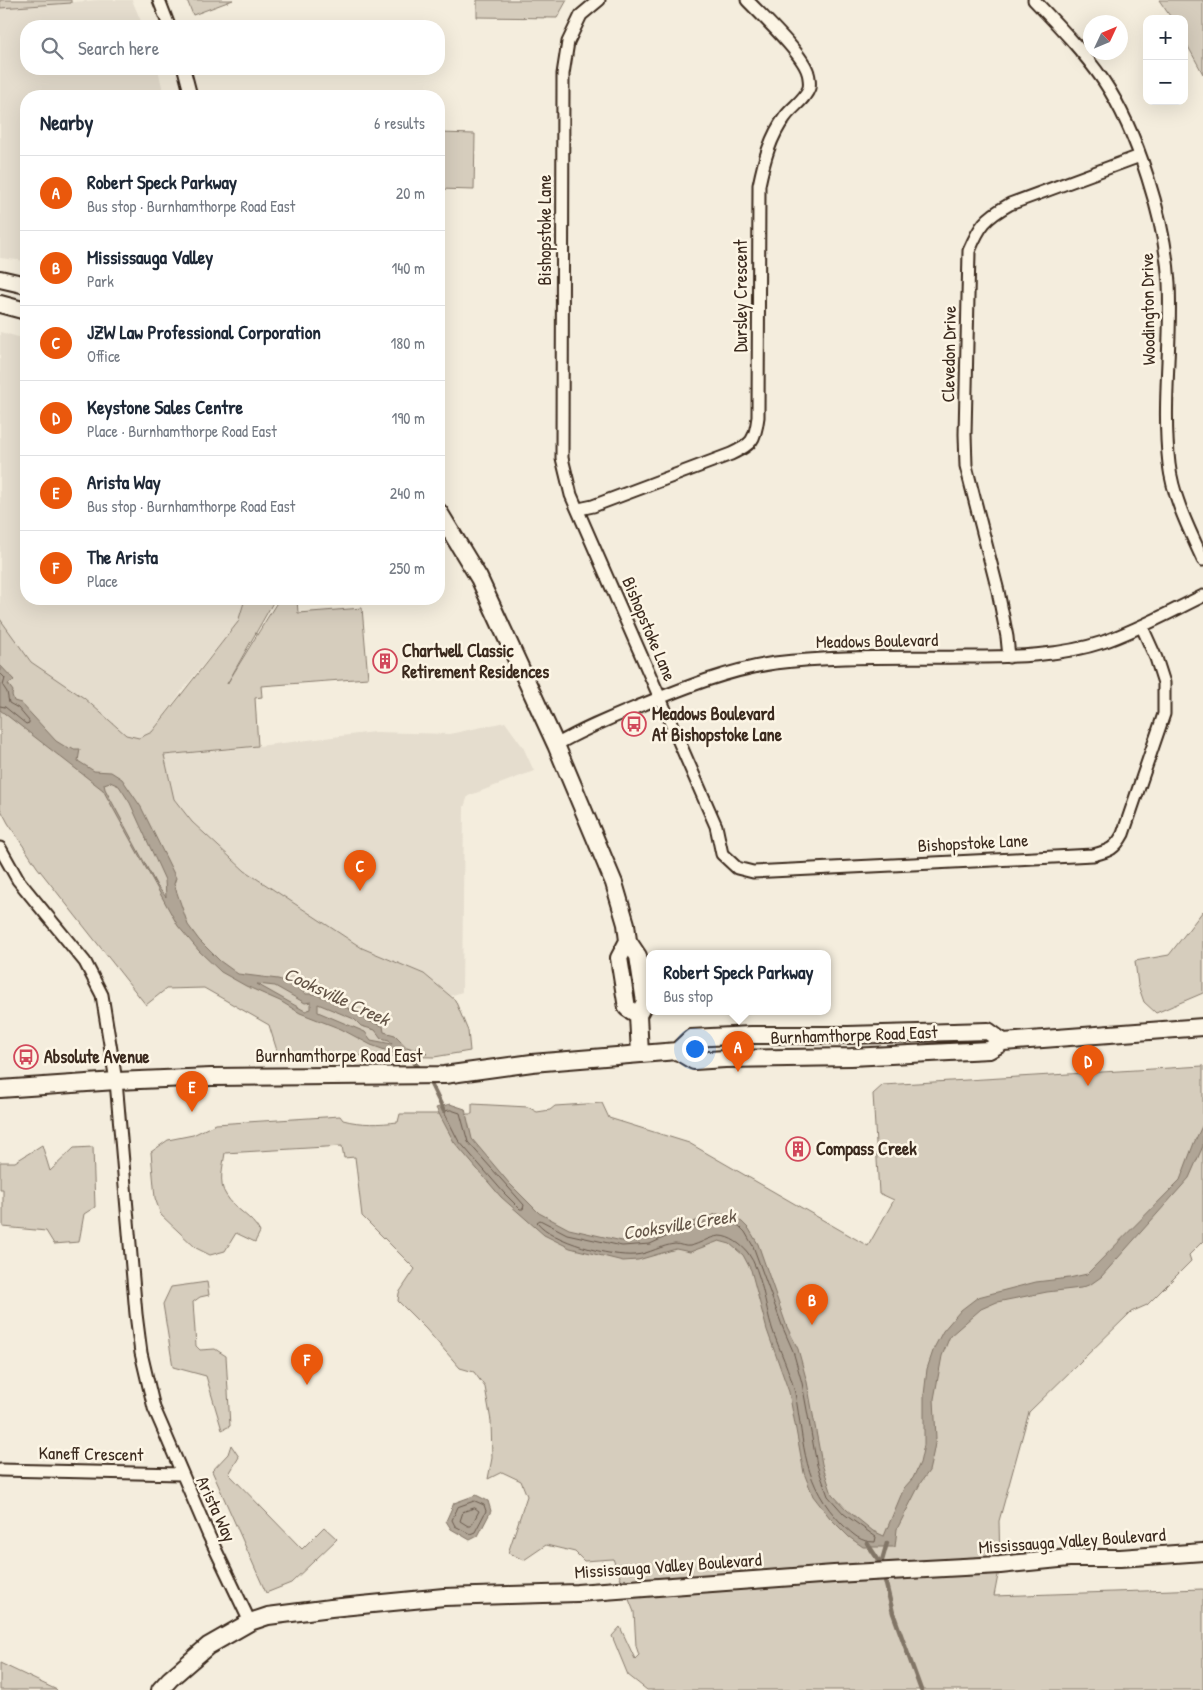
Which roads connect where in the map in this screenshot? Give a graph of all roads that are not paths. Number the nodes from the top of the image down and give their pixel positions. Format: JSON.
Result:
{"nodes":[{"id":1,"x":159,"y":0,"type":"edge"},
{"id":2,"x":599,"y":0,"type":"edge"},
{"id":3,"x":747,"y":0,"type":"edge"},
{"id":4,"x":1034,"y":0,"type":"edge"},
{"id":5,"x":167,"y":20,"type":"edge"},
{"id":6,"x":186,"y":75,"type":"edge"},
{"id":7,"x":189,"y":90,"type":"edge"},
{"id":8,"x":1140,"y":156,"type":"junction"},
{"id":9,"x":0,"y":279,"type":"edge"},
{"id":10,"x":20,"y":284,"type":"edge"},
{"id":11,"x":0,"y":304,"type":"edge"},
{"id":12,"x":20,"y":309,"type":"edge"},
{"id":13,"x":578,"y":509,"type":"junction"},
{"id":14,"x":445,"y":522,"type":"edge"},
{"id":15,"x":1203,"y":560,"type":"edge"},
{"id":16,"x":1203,"y":596,"type":"edge"},
{"id":17,"x":1142,"y":627,"type":"junction"},
{"id":18,"x":1009,"y":657,"type":"junction"},
{"id":19,"x":660,"y":698,"type":"junction"},
{"id":20,"x":556,"y":745,"type":"junction"},
{"id":21,"x":0,"y":848,"type":"edge"},
{"id":22,"x":1203,"y":1028,"type":"edge"},
{"id":23,"x":1003,"y":1042,"type":"junction"},
{"id":24,"x":677,"y":1051,"type":"junction"},
{"id":25,"x":640,"y":1054,"type":"junction"},
{"id":26,"x":116,"y":1081,"type":"junction"},
{"id":27,"x":0,"y":1089,"type":"edge"},
{"id":28,"x":0,"y":1470,"type":"edge"},
{"id":29,"x":181,"y":1474,"type":"junction"},
{"id":30,"x":1203,"y":1552,"type":"edge"},
{"id":31,"x":250,"y":1622,"type":"junction"},
{"id":32,"x":160,"y":1690,"type":"edge"}],
"edges":[{"from":1,"to":5,"type":"street"},
{"from":2,"to":13,"type":"street","name":"Bishopstoke Lane"},
{"from":3,"to":13,"type":"street","name":"Dursley Crescent"},
{"from":4,"to":8,"type":"street","name":"Woodington Drive"},
{"from":6,"to":7,"type":"street"},
{"from":8,"to":15,"type":"street","name":"Woodington Drive"},
{"from":8,"to":18,"type":"street","name":"Clevedon Drive"},
{"from":9,"to":10,"type":"street"},
{"from":11,"to":12,"type":"street"},
{"from":13,"to":19,"type":"street","name":"Bishopstoke Lane"},
{"from":14,"to":20,"type":"street"},
{"from":16,"to":17,"type":"street","name":"Meadows Boulevard"},
{"from":17,"to":18,"type":"street","name":"Meadows Boulevard"},
{"from":17,"to":19,"type":"street","name":"Bishopstoke Lane"},
{"from":18,"to":19,"type":"street","name":"Meadows Boulevard"},
{"from":19,"to":20,"type":"street","name":"Meadows Boulevard"},
{"from":20,"to":25,"type":"street"},
{"from":21,"to":26,"type":"street"},
{"from":22,"to":23,"type":"street","name":"Burnhamthorpe Road East"},
{"from":23,"to":24,"type":"street","name":"Burnhamthorpe Road East"},
{"from":23,"to":24,"type":"street","name":"Burnhamthorpe Road East"},
{"from":24,"to":25,"type":"street","name":"Burnhamthorpe Road East"},
{"from":25,"to":26,"type":"street","name":"Burnhamthorpe Road East"},
{"from":26,"to":27,"type":"street","name":"Burnhamthorpe Road East"},
{"from":26,"to":29,"type":"street","name":"Arista Way"},
{"from":28,"to":29,"type":"street","name":"Kaneff Crescent"},
{"from":29,"to":31,"type":"street","name":"Arista Way"},
{"from":30,"to":31,"type":"street","name":"Mississauga Valley Boulevard"},
{"from":31,"to":32,"type":"street","name":"Mississauga Valley Boulevard"}]}
